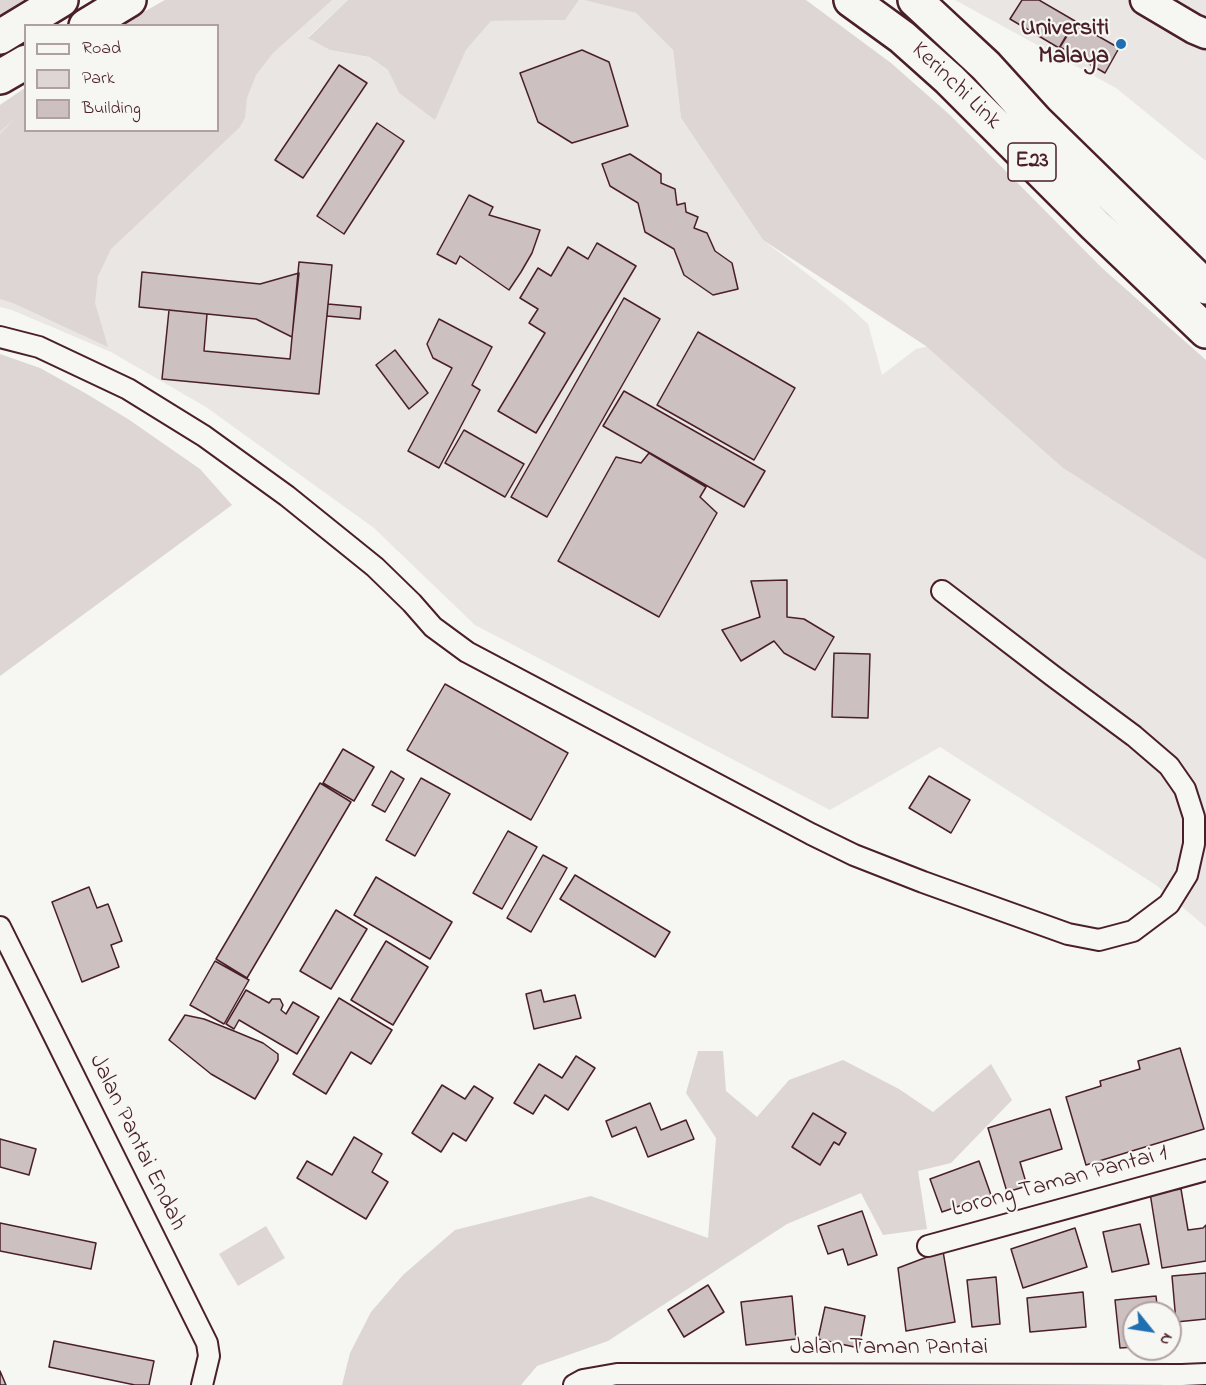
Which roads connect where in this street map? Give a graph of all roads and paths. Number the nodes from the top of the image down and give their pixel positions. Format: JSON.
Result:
{"nodes":[{"id":1,"x":61,"y":0,"type":"edge"},
{"id":2,"x":129,"y":0,"type":"edge"},
{"id":3,"x":851,"y":0,"type":"edge"},
{"id":4,"x":915,"y":0,"type":"edge"},
{"id":5,"x":1144,"y":0,"type":"edge"},
{"id":6,"x":89,"y":24,"type":"edge"},
{"id":7,"x":1206,"y":34,"type":"edge"},
{"id":8,"x":0,"y":38,"type":"edge"},
{"id":9,"x":24,"y":63,"type":"edge"},
{"id":10,"x":0,"y":77,"type":"edge"},
{"id":11,"x":1206,"y":287,"type":"edge"},
{"id":12,"x":1206,"y":332,"type":"edge"},
{"id":13,"x":0,"y":337,"type":"edge"},
{"id":14,"x":942,"y":591,"type":"dead end"},
{"id":15,"x":0,"y":927,"type":"edge"},
{"id":16,"x":1206,"y":1170,"type":"edge"},
{"id":17,"x":928,"y":1246,"type":"dead end"},
{"id":18,"x":1206,"y":1374,"type":"edge"},
{"id":19,"x":202,"y":1385,"type":"edge"},
{"id":20,"x":574,"y":1385,"type":"edge"}],
"edges":[{"from":1,"to":8,"type":"highway"},
{"from":2,"to":6,"type":"highway"},
{"from":3,"to":12,"type":"highway","name":"Kerinchi Link","number":"E23"},
{"from":4,"to":11,"type":"highway","name":"Kerinchi Link","number":"E23"},
{"from":5,"to":7,"type":"street"},
{"from":9,"to":10,"type":"highway"},
{"from":13,"to":14,"type":"street"},
{"from":15,"to":19,"type":"street","name":"Jalan Pantai Endah"},
{"from":16,"to":17,"type":"street","name":"Lorong Taman Pantai 1"},
{"from":18,"to":20,"type":"street","name":"Jalan Taman Pantai"}]}
